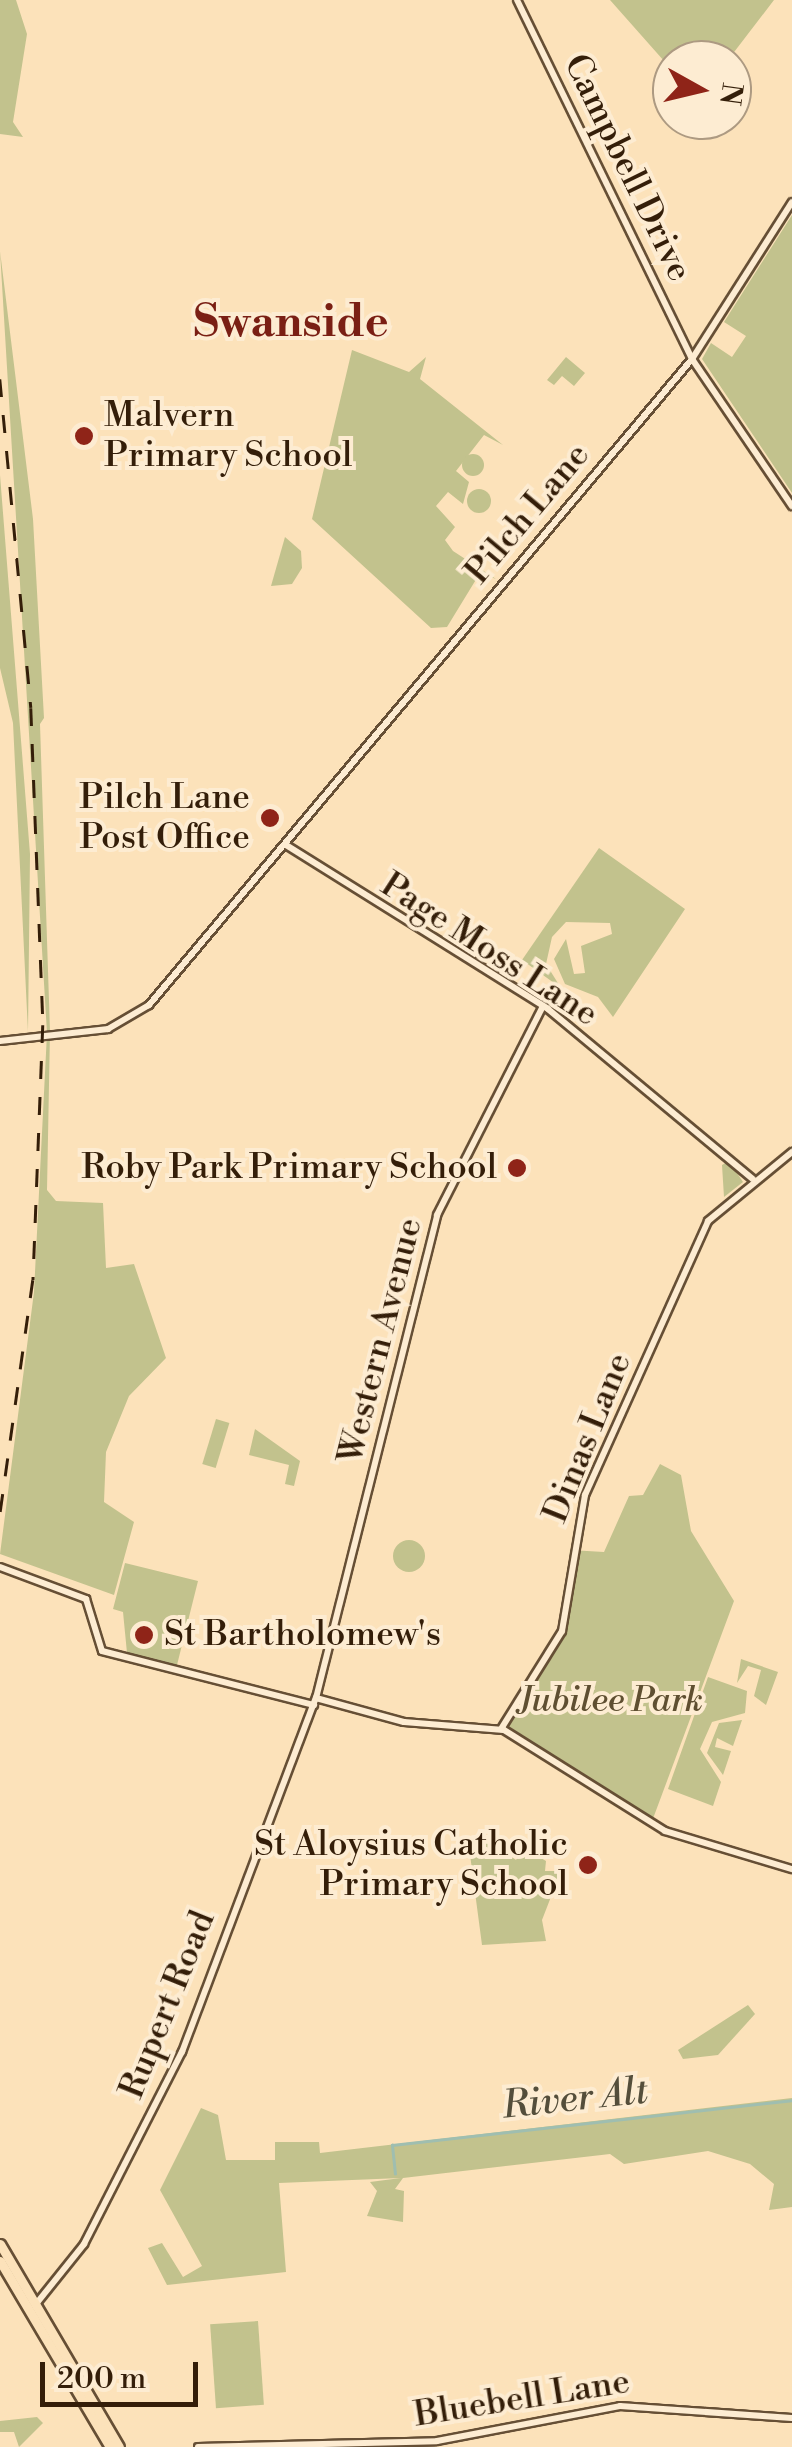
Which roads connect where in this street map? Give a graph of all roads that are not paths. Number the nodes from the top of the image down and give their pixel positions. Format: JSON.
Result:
{"nodes":[{"id":1,"x":516,"y":0,"type":"edge"},
{"id":2,"x":792,"y":202,"type":"edge"},
{"id":3,"x":683,"y":340,"type":"junction"},
{"id":4,"x":704,"y":342,"type":"junction"},
{"id":5,"x":692,"y":358,"type":"junction"},
{"id":6,"x":792,"y":506,"type":"edge"},
{"id":7,"x":286,"y":846,"type":"junction"},
{"id":8,"x":542,"y":1006,"type":"junction"},
{"id":9,"x":0,"y":1041,"type":"edge"},
{"id":10,"x":792,"y":1152,"type":"edge"},
{"id":11,"x":753,"y":1180,"type":"junction"},
{"id":12,"x":0,"y":1567,"type":"edge"},
{"id":13,"x":315,"y":1702,"type":"junction"},
{"id":14,"x":501,"y":1729,"type":"junction"},
{"id":15,"x":792,"y":1870,"type":"edge"},
{"id":16,"x":0,"y":2244,"type":"edge"},
{"id":17,"x":0,"y":2262,"type":"edge"},
{"id":18,"x":34,"y":2305,"type":"junction"},
{"id":19,"x":50,"y":2339,"type":"junction"},
{"id":20,"x":792,"y":2418,"type":"edge"},
{"id":21,"x":110,"y":2447,"type":"edge"},
{"id":22,"x":120,"y":2447,"type":"edge"},
{"id":23,"x":198,"y":2447,"type":"edge"}],
"edges":[{"from":1,"to":3,"type":"street","name":"Campbell Drive"},
{"from":2,"to":4,"type":"street","name":"Pilch Lane"},
{"from":3,"to":4,"type":"street"},
{"from":3,"to":5,"type":"street","name":"Campbell Drive"},
{"from":4,"to":5,"type":"street","name":"Pilch Lane"},
{"from":5,"to":6,"type":"street","name":"Campbell Drive"},
{"from":5,"to":7,"type":"street","name":"Pilch Lane"},
{"from":7,"to":8,"type":"street","name":"Page Moss Lane"},
{"from":7,"to":9,"type":"street","name":"Pilch Lane"},
{"from":8,"to":11,"type":"street","name":"Page Moss Lane"},
{"from":8,"to":13,"type":"street","name":"Western Avenue"},
{"from":10,"to":11,"type":"street","name":"Dinas Lane"},
{"from":11,"to":14,"type":"street","name":"Dinas Lane"},
{"from":12,"to":13,"type":"street"},
{"from":13,"to":14,"type":"street"},
{"from":13,"to":18,"type":"street","name":"Rupert Road"},
{"from":14,"to":15,"type":"street"},
{"from":16,"to":18,"type":"main road"},
{"from":17,"to":19,"type":"main road"},
{"from":18,"to":19,"type":"main road"},
{"from":19,"to":21,"type":"main road"},
{"from":19,"to":22,"type":"main road"},
{"from":20,"to":23,"type":"street","name":"Bluebell Lane"}]}
